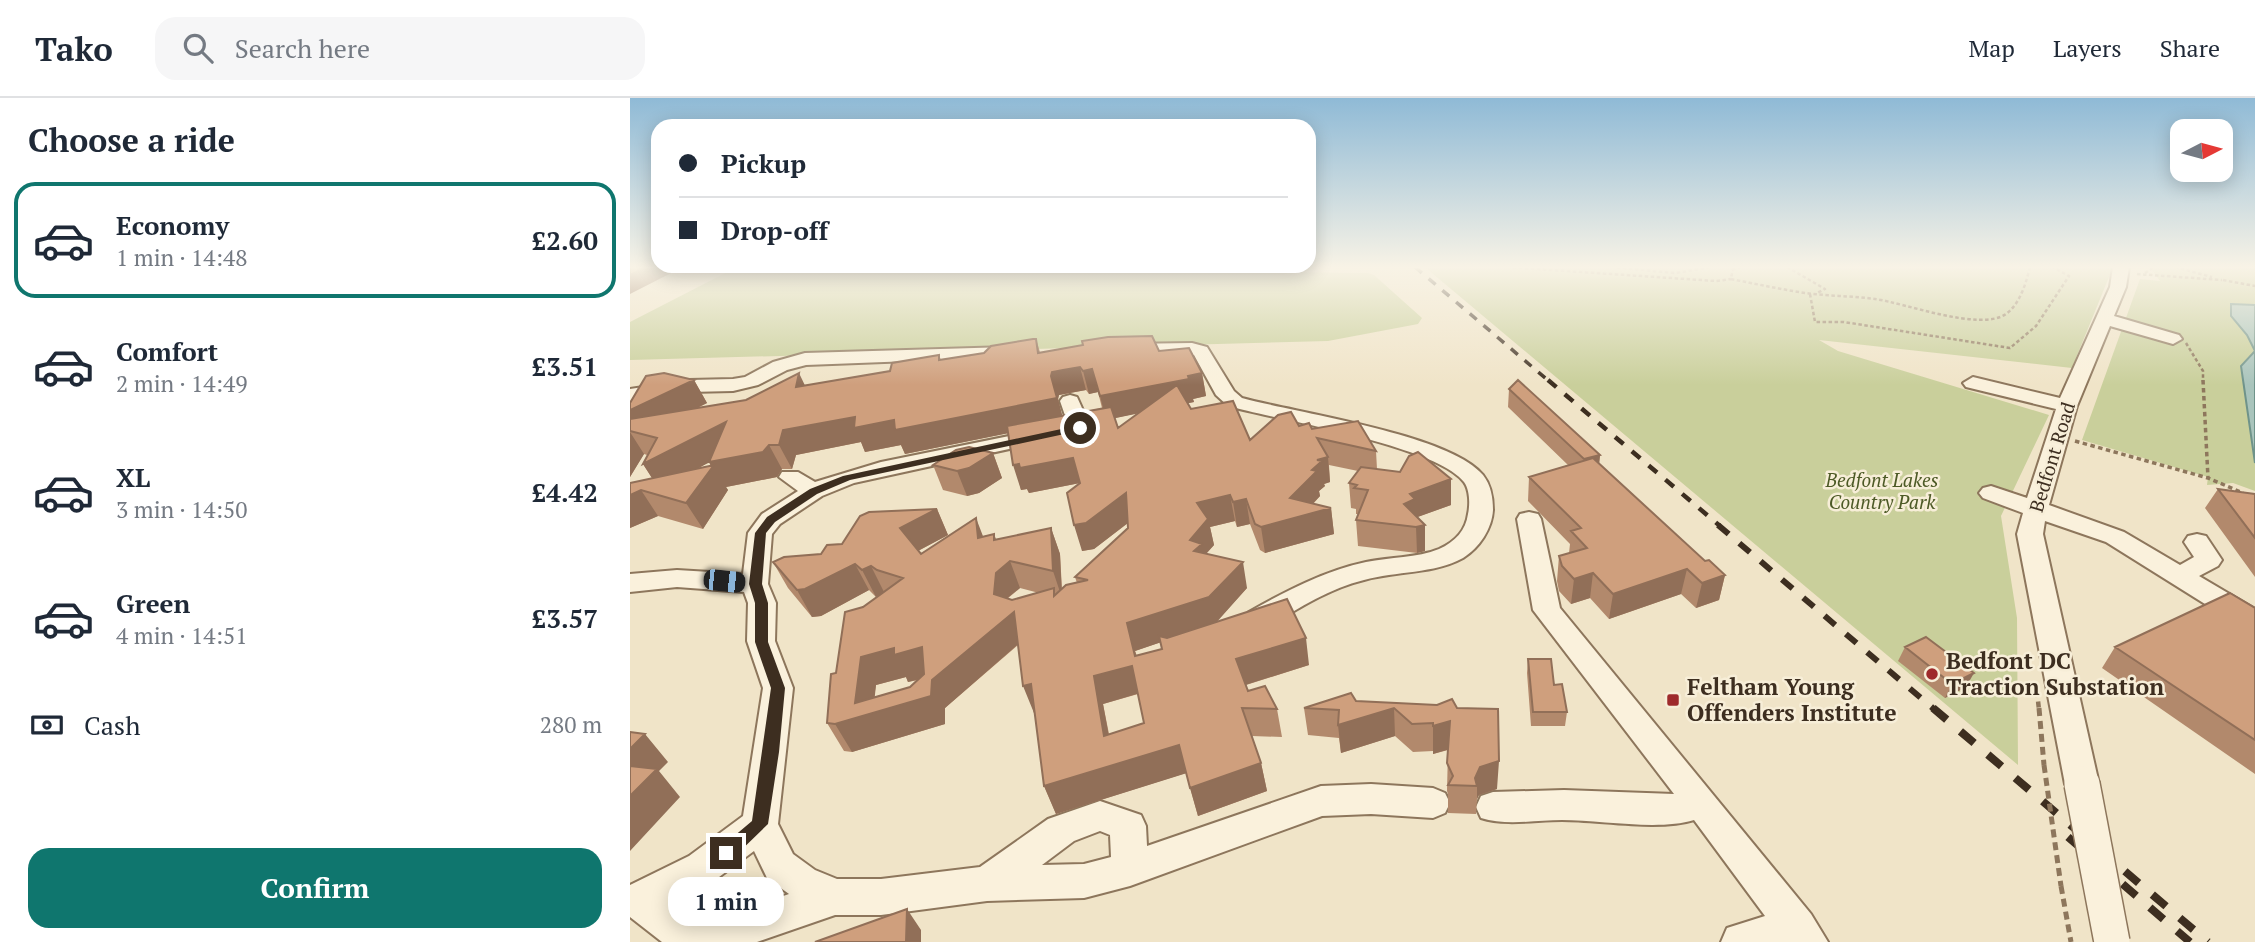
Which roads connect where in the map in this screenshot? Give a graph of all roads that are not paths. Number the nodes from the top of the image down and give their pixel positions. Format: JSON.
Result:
{"nodes":[{"id":1,"x":2110,"y":306,"type":"edge"},
{"id":2,"x":2104,"y":318,"type":"junction"},
{"id":3,"x":2178,"y":340,"type":"road end"},
{"id":4,"x":1108,"y":351,"type":"edge"},
{"id":5,"x":1024,"y":353,"type":"edge"},
{"id":6,"x":784,"y":380,"type":"edge"},
{"id":7,"x":751,"y":381,"type":"junction"},
{"id":8,"x":1973,"y":383,"type":"dead end"},
{"id":9,"x":630,"y":395,"type":"edge"},
{"id":10,"x":1070,"y":401,"type":"dead end"},
{"id":11,"x":2067,"y":405,"type":"junction"},
{"id":12,"x":790,"y":477,"type":"dead end"},
{"id":13,"x":814,"y":491,"type":"junction"},
{"id":14,"x":1991,"y":493,"type":"dead end"},
{"id":15,"x":2035,"y":508,"type":"junction"},
{"id":16,"x":1529,"y":519,"type":"dead end"},
{"id":17,"x":2197,"y":542,"type":"dead end"},
{"id":18,"x":630,"y":583,"type":"edge"},
{"id":19,"x":755,"y":584,"type":"junction"},
{"id":20,"x":2182,"y":585,"type":"junction"},
{"id":21,"x":2255,"y":622,"type":"edge"},
{"id":22,"x":1237,"y":629,"type":"edge"},
{"id":23,"x":1699,"y":800,"type":"junction"},
{"id":24,"x":1433,"y":803,"type":"dead end"},
{"id":25,"x":1493,"y":807,"type":"dead end"},
{"id":26,"x":760,"y":824,"type":"junction"},
{"id":27,"x":1130,"y":869,"type":"junction"},
{"id":28,"x":987,"y":884,"type":"junction"},
{"id":29,"x":835,"y":897,"type":"junction"},
{"id":30,"x":634,"y":900,"type":"edge"},
{"id":31,"x":1802,"y":935,"type":"edge"},
{"id":32,"x":1741,"y":942,"type":"edge"},
{"id":33,"x":2112,"y":942,"type":"edge"}],
"edges":[{"from":1,"to":2,"type":"street","name":"Bedfont Road"},
{"from":2,"to":3,"type":"street"},
{"from":2,"to":11,"type":"street","name":"Bedfont Road"},
{"from":4,"to":22,"type":"street"},
{"from":5,"to":7,"type":"street"},
{"from":6,"to":7,"type":"street"},
{"from":7,"to":9,"type":"street"},
{"from":8,"to":11,"type":"street"},
{"from":10,"to":13,"type":"street"},
{"from":11,"to":15,"type":"street","name":"Bedfont Road"},
{"from":12,"to":13,"type":"street"},
{"from":13,"to":19,"type":"street"},
{"from":14,"to":15,"type":"street"},
{"from":15,"to":20,"type":"street"},
{"from":15,"to":33,"type":"street","name":"Bedfont Road","bridge":true},
{"from":16,"to":23,"type":"street"},
{"from":17,"to":20,"type":"street"},
{"from":18,"to":19,"type":"street"},
{"from":19,"to":26,"type":"street"},
{"from":20,"to":21,"type":"street"},
{"from":23,"to":25,"type":"street"},
{"from":23,"to":31,"type":"street"},
{"from":24,"to":27,"type":"street"},
{"from":26,"to":29,"type":"street"},
{"from":26,"to":30,"type":"street"},
{"from":27,"to":28,"type":"street"},
{"from":27,"to":28,"type":"street"},
{"from":28,"to":29,"type":"street"},
{"from":29,"to":30,"type":"street"},
{"from":31,"to":32,"type":"street"}]}
